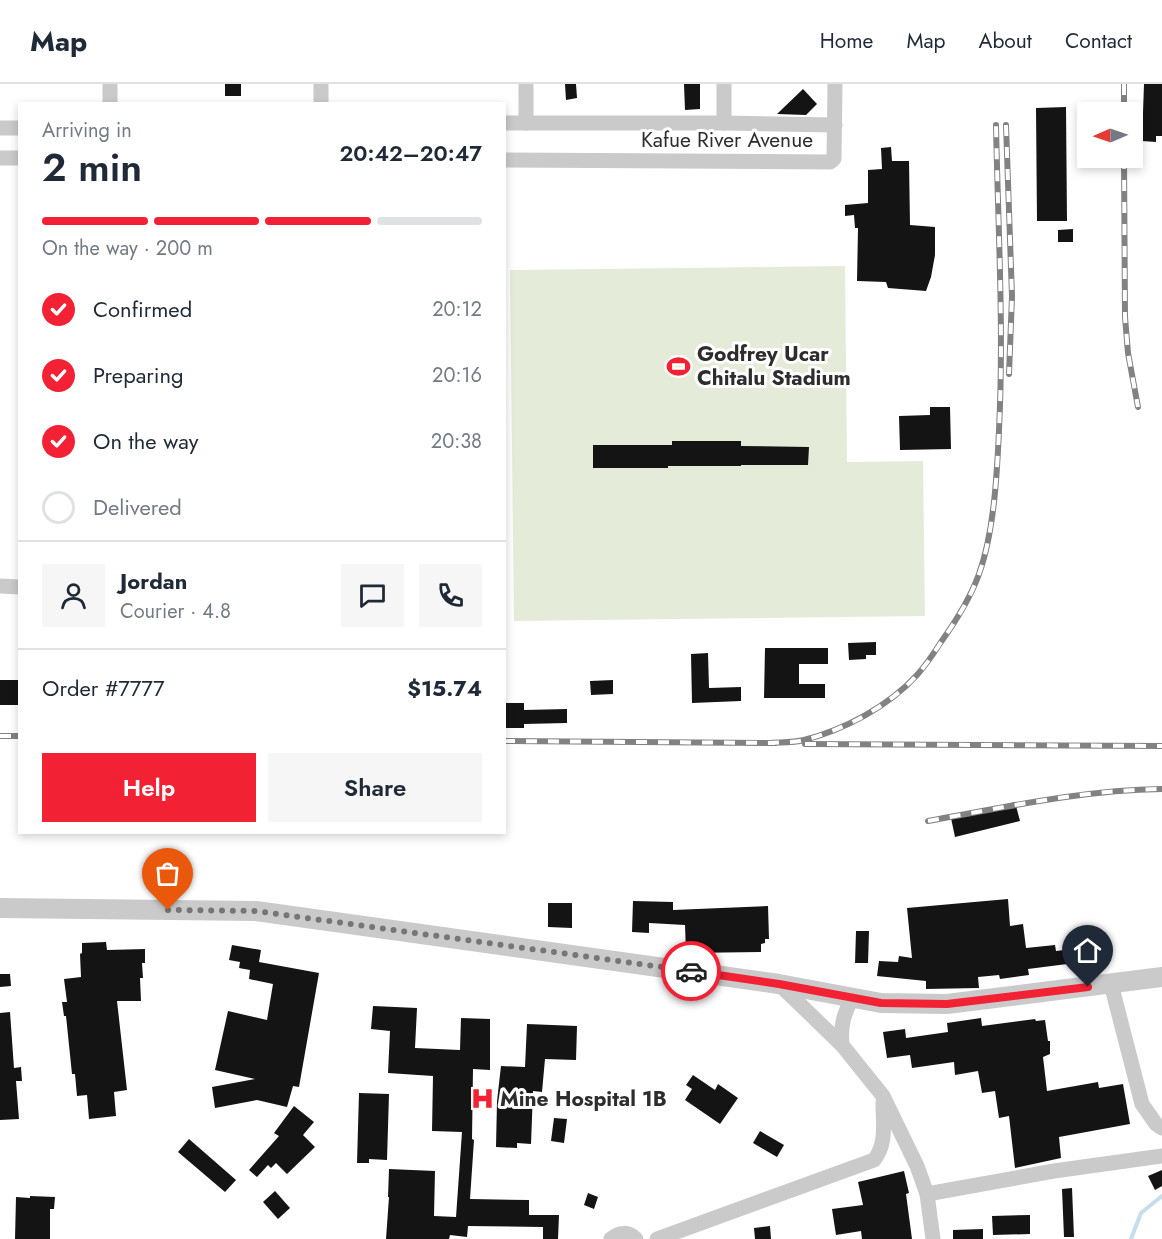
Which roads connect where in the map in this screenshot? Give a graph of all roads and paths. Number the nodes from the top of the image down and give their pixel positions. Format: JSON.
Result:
{"nodes":[{"id":1,"x":110,"y":84,"type":"edge"},
{"id":2,"x":321,"y":84,"type":"edge"},
{"id":3,"x":526,"y":84,"type":"edge"},
{"id":4,"x":724,"y":84,"type":"edge"},
{"id":5,"x":836,"y":84,"type":"edge"},
{"id":6,"x":110,"y":102,"type":"edge"},
{"id":7,"x":321,"y":102,"type":"edge"},
{"id":8,"x":506,"y":123,"type":"edge"},
{"id":9,"x":526,"y":123,"type":"junction"},
{"id":10,"x":724,"y":123,"type":"junction"},
{"id":11,"x":836,"y":125,"type":"junction"},
{"id":12,"x":0,"y":128,"type":"edge"},
{"id":13,"x":18,"y":128,"type":"edge"},
{"id":14,"x":0,"y":158,"type":"edge"},
{"id":15,"x":18,"y":158,"type":"edge"},
{"id":16,"x":506,"y":160,"type":"edge"},
{"id":17,"x":0,"y":586,"type":"edge"},
{"id":18,"x":18,"y":587,"type":"edge"},
{"id":19,"x":0,"y":908,"type":"edge"},
{"id":20,"x":1162,"y":977,"type":"edge"},
{"id":21,"x":779,"y":984,"type":"junction"},
{"id":22,"x":1112,"y":984,"type":"junction"},
{"id":23,"x":853,"y":996,"type":"junction"},
{"id":24,"x":842,"y":1045,"type":"junction"},
{"id":25,"x":883,"y":1096,"type":"junction"},
{"id":26,"x":1162,"y":1128,"type":"edge"},
{"id":27,"x":1162,"y":1156,"type":"edge"},
{"id":28,"x":927,"y":1194,"type":"junction"},
{"id":29,"x":610,"y":1239,"type":"edge"},
{"id":30,"x":636,"y":1239,"type":"edge"},
{"id":31,"x":657,"y":1239,"type":"edge"},
{"id":32,"x":933,"y":1239,"type":"edge"}],
"edges":[{"from":1,"to":6,"type":"street"},
{"from":2,"to":7,"type":"street"},
{"from":3,"to":9,"type":"street"},
{"from":4,"to":10,"type":"street"},
{"from":5,"to":11,"type":"street"},
{"from":8,"to":9,"type":"street","name":"Kafue River Avenue"},
{"from":9,"to":10,"type":"street","name":"Kafue River Avenue"},
{"from":10,"to":11,"type":"street","name":"Kafue River Avenue"},
{"from":11,"to":16,"type":"street","name":"Kafue River Avenue"},
{"from":12,"to":13,"type":"street"},
{"from":14,"to":15,"type":"street"},
{"from":17,"to":18,"type":"street"},
{"from":19,"to":21,"type":"street"},
{"from":20,"to":22,"type":"street"},
{"from":21,"to":23,"type":"street"},
{"from":21,"to":24,"type":"street"},
{"from":22,"to":23,"type":"street"},
{"from":22,"to":26,"type":"street"},
{"from":23,"to":24,"type":"street"},
{"from":24,"to":25,"type":"street"},
{"from":25,"to":28,"type":"street"},
{"from":25,"to":31,"type":"street"},
{"from":27,"to":28,"type":"street"},
{"from":28,"to":32,"type":"street"},
{"from":29,"to":30,"type":"street"}]}
